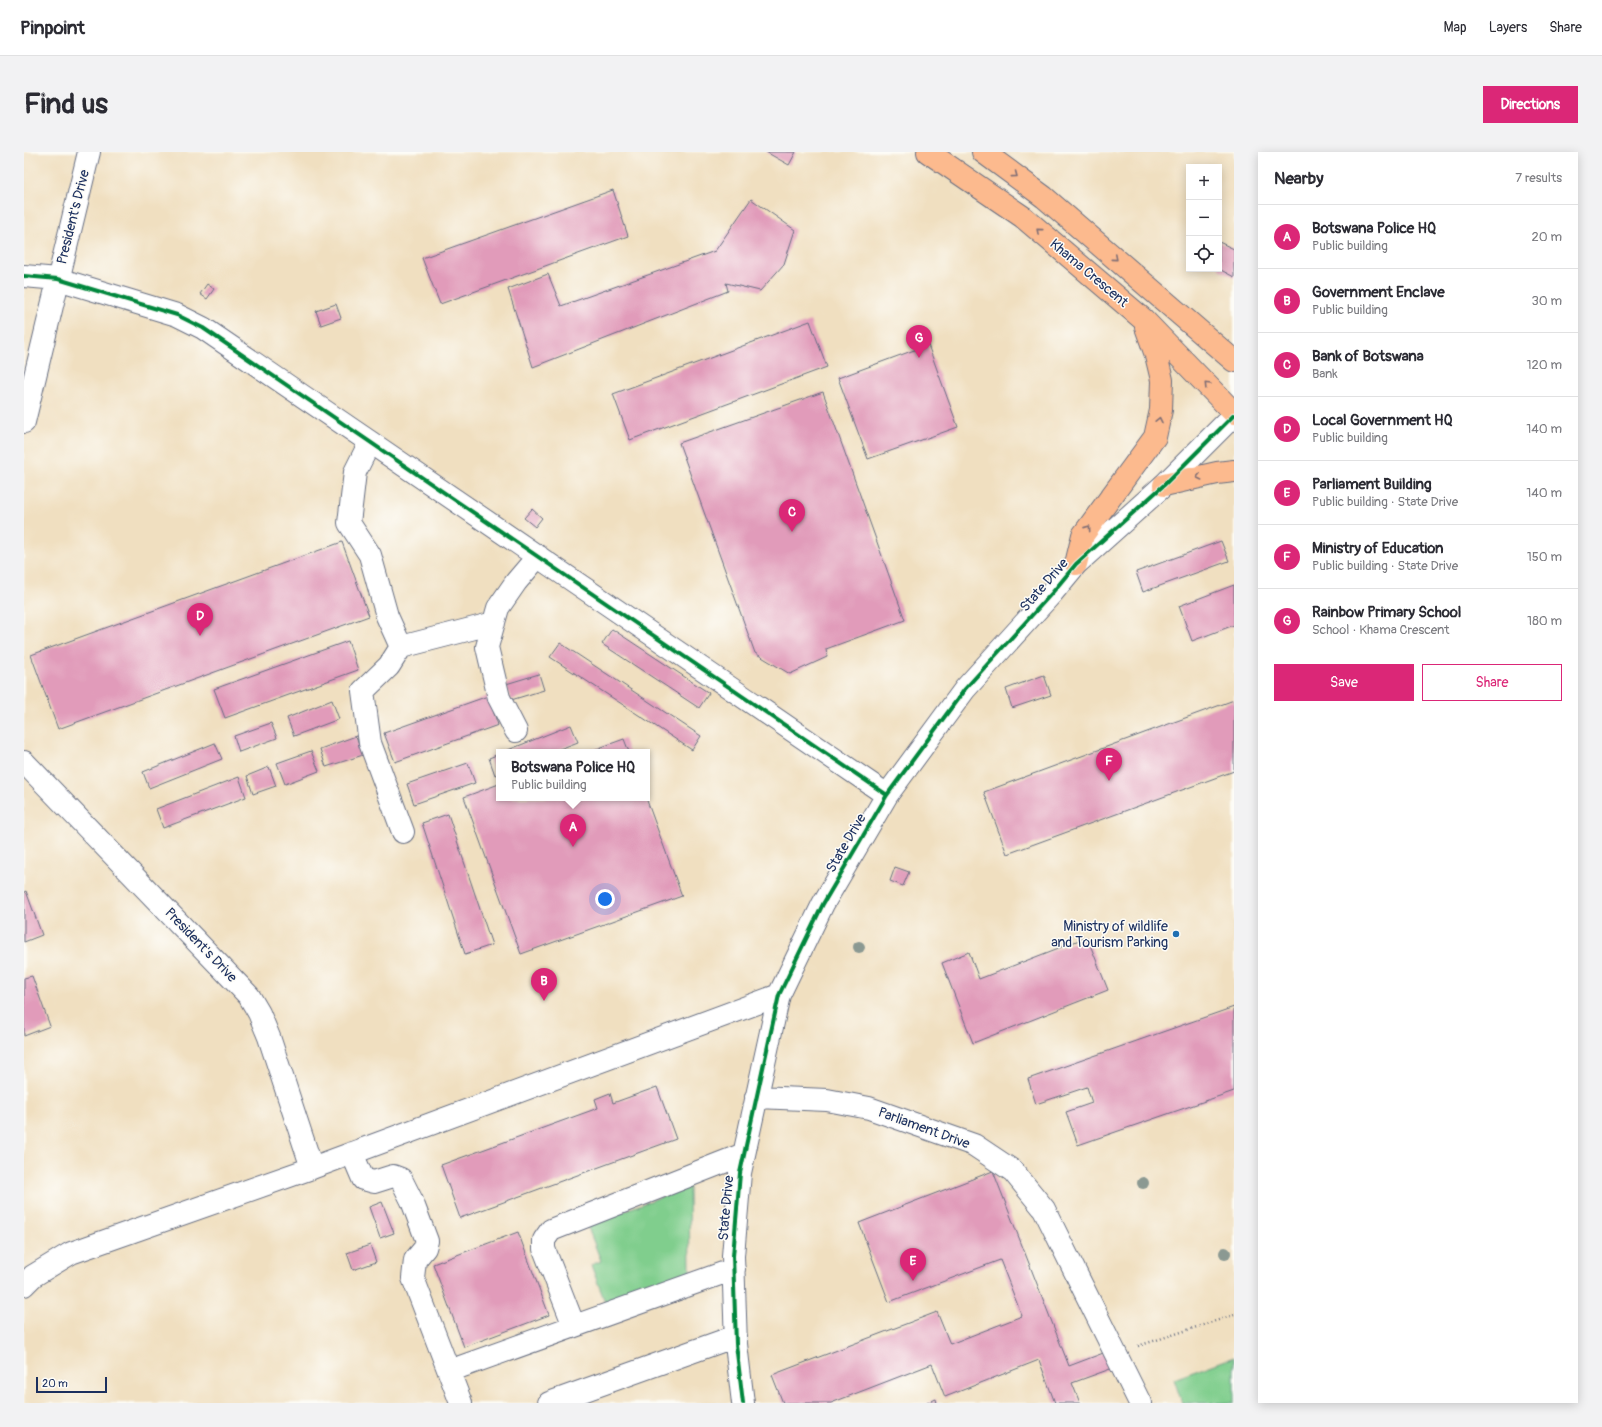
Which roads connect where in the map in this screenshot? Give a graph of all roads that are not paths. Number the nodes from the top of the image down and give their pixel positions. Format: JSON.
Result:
{"nodes":[{"id":1,"x":89,"y":152,"type":"edge"},
{"id":2,"x":928,"y":152,"type":"edge"},
{"id":3,"x":983,"y":152,"type":"edge"},
{"id":4,"x":24,"y":276,"type":"edge"},
{"id":5,"x":58,"y":279,"type":"junction"},
{"id":6,"x":1144,"y":320,"type":"junction"},
{"id":7,"x":1234,"y":360,"type":"edge"},
{"id":8,"x":1234,"y":414,"type":"edge"},
{"id":9,"x":24,"y":422,"type":"edge"},
{"id":10,"x":370,"y":442,"type":"junction"},
{"id":11,"x":1234,"y":471,"type":"edge"},
{"id":12,"x":1164,"y":485,"type":"junction"},
{"id":13,"x":538,"y":556,"type":"junction"},
{"id":14,"x":1076,"y":564,"type":"junction"},
{"id":15,"x":494,"y":623,"type":"junction"},
{"id":16,"x":401,"y":647,"type":"junction"},
{"id":17,"x":516,"y":731,"type":"dead end"},
{"id":18,"x":24,"y":762,"type":"edge"},
{"id":19,"x":887,"y":795,"type":"junction"},
{"id":20,"x":403,"y":832,"type":"dead end"},
{"id":21,"x":779,"y":995,"type":"junction"},
{"id":22,"x":756,"y":1097,"type":"junction"},
{"id":23,"x":352,"y":1152,"type":"junction"},
{"id":24,"x":744,"y":1154,"type":"junction"},
{"id":25,"x":312,"y":1168,"type":"junction"},
{"id":26,"x":734,"y":1269,"type":"junction"},
{"id":27,"x":24,"y":1285,"type":"edge"},
{"id":28,"x":574,"y":1326,"type":"junction"},
{"id":29,"x":736,"y":1336,"type":"junction"},
{"id":30,"x":449,"y":1371,"type":"junction"},
{"id":31,"x":461,"y":1403,"type":"edge"},
{"id":32,"x":549,"y":1403,"type":"edge"},
{"id":33,"x":743,"y":1403,"type":"edge"},
{"id":34,"x":1140,"y":1403,"type":"edge"}],
"edges":[{"from":1,"to":5,"type":"street","name":"President's Drive"},
{"from":6,"to":2,"type":"main road","name":"Khama Crescent","one_way":true},
{"from":3,"to":7,"type":"main road","name":"Khama Crescent","one_way":true},
{"from":4,"to":5,"type":"street"},
{"from":5,"to":9,"type":"street","name":"President's Drive"},
{"from":5,"to":10,"type":"street"},
{"from":8,"to":6,"type":"main road","name":"Khama Crescent","one_way":true},
{"from":14,"to":6,"type":"main road","one_way":true},
{"from":8,"to":12,"type":"street","name":"State Drive"},
{"from":10,"to":13,"type":"street"},
{"from":10,"to":16,"type":"street"},
{"from":11,"to":12,"type":"main road","one_way":true},
{"from":12,"to":14,"type":"street","name":"State Drive"},
{"from":13,"to":15,"type":"street"},
{"from":13,"to":19,"type":"street"},
{"from":14,"to":19,"type":"street","name":"State Drive"},
{"from":15,"to":16,"type":"street"},
{"from":15,"to":17,"type":"street"},
{"from":16,"to":20,"type":"street"},
{"from":18,"to":25,"type":"street","name":"President's Drive"},
{"from":19,"to":21,"type":"street","name":"State Drive"},
{"from":21,"to":22,"type":"street","name":"State Drive"},
{"from":21,"to":23,"type":"street"},
{"from":22,"to":24,"type":"street","name":"State Drive"},
{"from":22,"to":34,"type":"street","name":"Parliament Drive"},
{"from":23,"to":25,"type":"street"},
{"from":23,"to":30,"type":"street"},
{"from":24,"to":26,"type":"street","name":"State Drive"},
{"from":24,"to":28,"type":"street"},
{"from":25,"to":27,"type":"street"},
{"from":26,"to":28,"type":"street"},
{"from":26,"to":29,"type":"street","name":"State Drive"},
{"from":28,"to":30,"type":"street"},
{"from":29,"to":32,"type":"street"},
{"from":29,"to":33,"type":"street","name":"State Drive"},
{"from":30,"to":31,"type":"street"}]}
